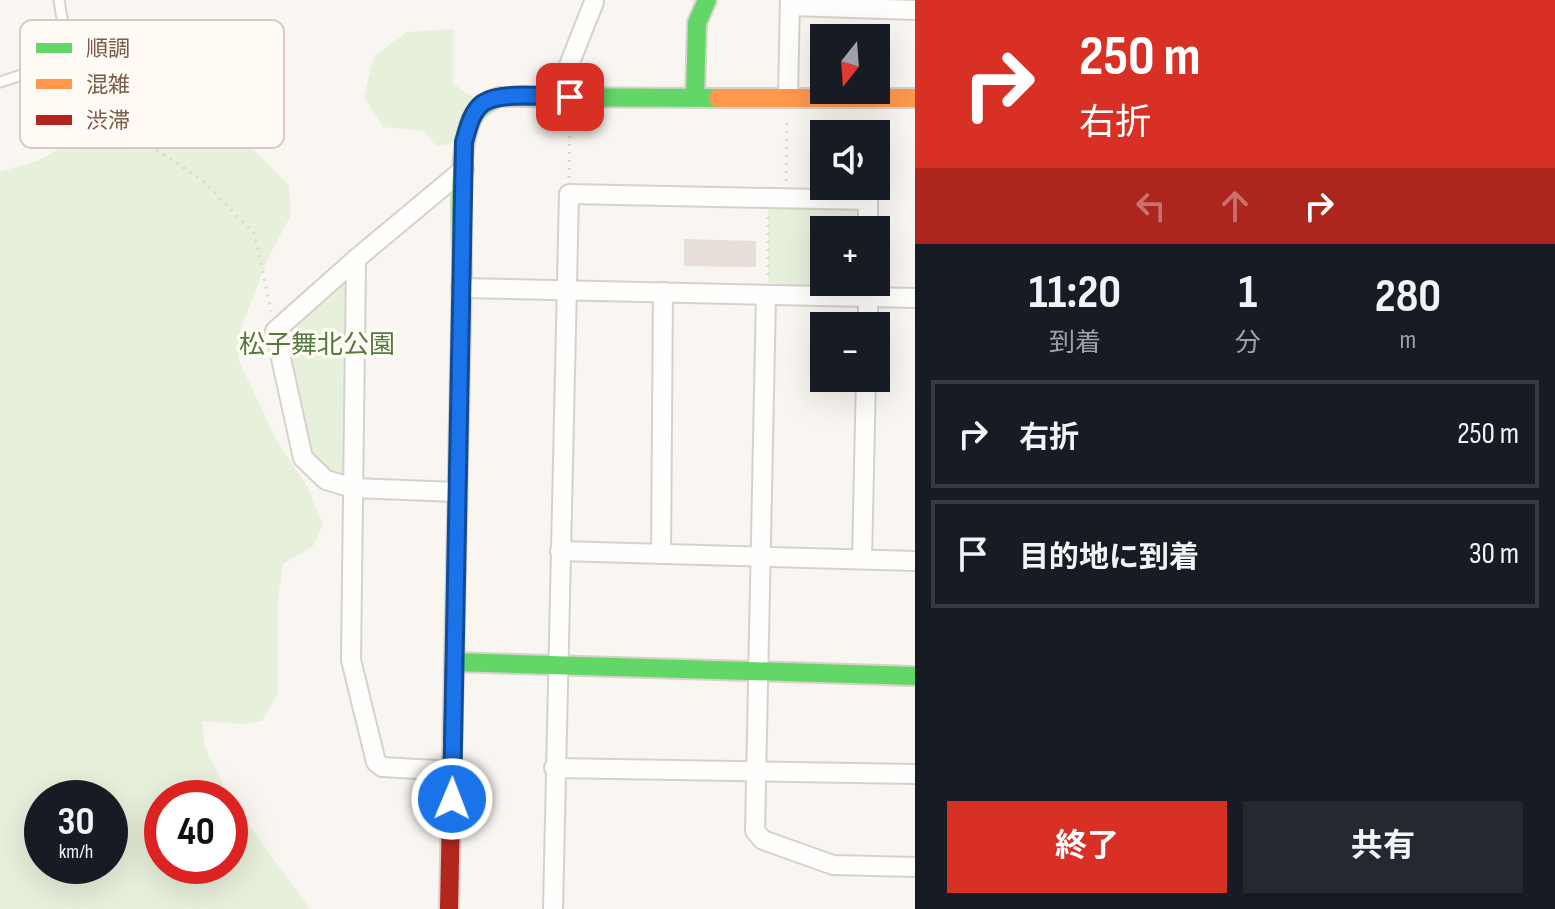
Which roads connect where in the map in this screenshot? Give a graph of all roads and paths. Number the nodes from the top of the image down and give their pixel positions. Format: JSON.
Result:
{"nodes":[{"id":1,"x":59,"y":0,"type":"edge"},
{"id":2,"x":707,"y":0,"type":"edge"},
{"id":3,"x":594,"y":2,"type":"dead end"},
{"id":4,"x":790,"y":3,"type":"edge"},
{"id":5,"x":915,"y":10,"type":"edge"},
{"id":6,"x":61,"y":20,"type":"edge"},
{"id":7,"x":20,"y":75,"type":"edge"},
{"id":8,"x":0,"y":82,"type":"edge"},
{"id":9,"x":568,"y":97,"type":"junction"},
{"id":10,"x":695,"y":97,"type":"junction"},
{"id":11,"x":788,"y":98,"type":"junction"},
{"id":12,"x":915,"y":98,"type":"edge"},
{"id":13,"x":154,"y":148,"type":"edge"},
{"id":14,"x":464,"y":169,"type":"junction"},
{"id":15,"x":569,"y":194,"type":"junction"},
{"id":16,"x":777,"y":197,"type":"junction"},
{"id":17,"x":868,"y":216,"type":"edge"},
{"id":18,"x":356,"y":259,"type":"junction"},
{"id":19,"x":461,"y":288,"type":"junction"},
{"id":20,"x":567,"y":290,"type":"junction"},
{"id":21,"x":663,"y":292,"type":"junction"},
{"id":22,"x":810,"y":292,"type":"edge"},
{"id":23,"x":890,"y":293,"type":"edge"},
{"id":24,"x":767,"y":294,"type":"junction"},
{"id":25,"x":915,"y":298,"type":"edge"},
{"id":26,"x":275,"y":331,"type":"junction"},
{"id":27,"x":866,"y":392,"type":"edge"},
{"id":28,"x":353,"y":488,"type":"junction"},
{"id":29,"x":457,"y":492,"type":"junction"},
{"id":30,"x":560,"y":551,"type":"junction"},
{"id":31,"x":661,"y":554,"type":"junction"},
{"id":32,"x":761,"y":557,"type":"junction"},
{"id":33,"x":862,"y":559,"type":"junction"},
{"id":34,"x":915,"y":561,"type":"edge"},
{"id":35,"x":454,"y":662,"type":"junction"},
{"id":36,"x":557,"y":665,"type":"junction"},
{"id":37,"x":759,"y":671,"type":"junction"},
{"id":38,"x":915,"y":676,"type":"edge"},
{"id":39,"x":554,"y":768,"type":"junction"},
{"id":40,"x":453,"y":771,"type":"junction"},
{"id":41,"x":756,"y":771,"type":"junction"},
{"id":42,"x":915,"y":774,"type":"edge"},
{"id":43,"x":915,"y":867,"type":"edge"},
{"id":44,"x":449,"y":909,"type":"edge"},
{"id":45,"x":553,"y":909,"type":"edge"}],
"edges":[{"from":1,"to":6,"type":"lane"},
{"from":2,"to":10,"type":"street"},
{"from":3,"to":9,"type":"street"},
{"from":4,"to":5,"type":"street"},
{"from":4,"to":11,"type":"street"},
{"from":7,"to":8,"type":"lane"},
{"from":9,"to":10,"type":"street"},
{"from":9,"to":14,"type":"street"},
{"from":9,"to":15,"type":"path"},
{"from":10,"to":11,"type":"street"},
{"from":11,"to":12,"type":"street"},
{"from":11,"to":16,"type":"path"},
{"from":13,"to":26,"type":"path"},
{"from":14,"to":18,"type":"street"},
{"from":14,"to":19,"type":"street"},
{"from":15,"to":16,"type":"street"},
{"from":15,"to":20,"type":"street"},
{"from":16,"to":17,"type":"street"},
{"from":16,"to":24,"type":"path"},
{"from":18,"to":26,"type":"street"},
{"from":18,"to":28,"type":"street"},
{"from":19,"to":20,"type":"street"},
{"from":19,"to":29,"type":"street"},
{"from":20,"to":21,"type":"street"},
{"from":20,"to":30,"type":"street"},
{"from":21,"to":24,"type":"street"},
{"from":21,"to":31,"type":"street"},
{"from":22,"to":24,"type":"street"},
{"from":23,"to":25,"type":"street"},
{"from":24,"to":32,"type":"street"},
{"from":26,"to":28,"type":"street"},
{"from":27,"to":33,"type":"street"},
{"from":28,"to":29,"type":"street"},
{"from":28,"to":40,"type":"street"},
{"from":29,"to":35,"type":"street"},
{"from":30,"to":31,"type":"street"},
{"from":30,"to":36,"type":"street"},
{"from":31,"to":32,"type":"street"},
{"from":32,"to":33,"type":"street"},
{"from":32,"to":37,"type":"street"},
{"from":33,"to":34,"type":"street"},
{"from":35,"to":36,"type":"street"},
{"from":35,"to":40,"type":"street"},
{"from":36,"to":37,"type":"street"},
{"from":36,"to":39,"type":"street"},
{"from":37,"to":38,"type":"street"},
{"from":37,"to":41,"type":"street"},
{"from":39,"to":41,"type":"street"},
{"from":39,"to":45,"type":"street"},
{"from":40,"to":44,"type":"street"},
{"from":41,"to":42,"type":"street"},
{"from":41,"to":43,"type":"street"}]}
